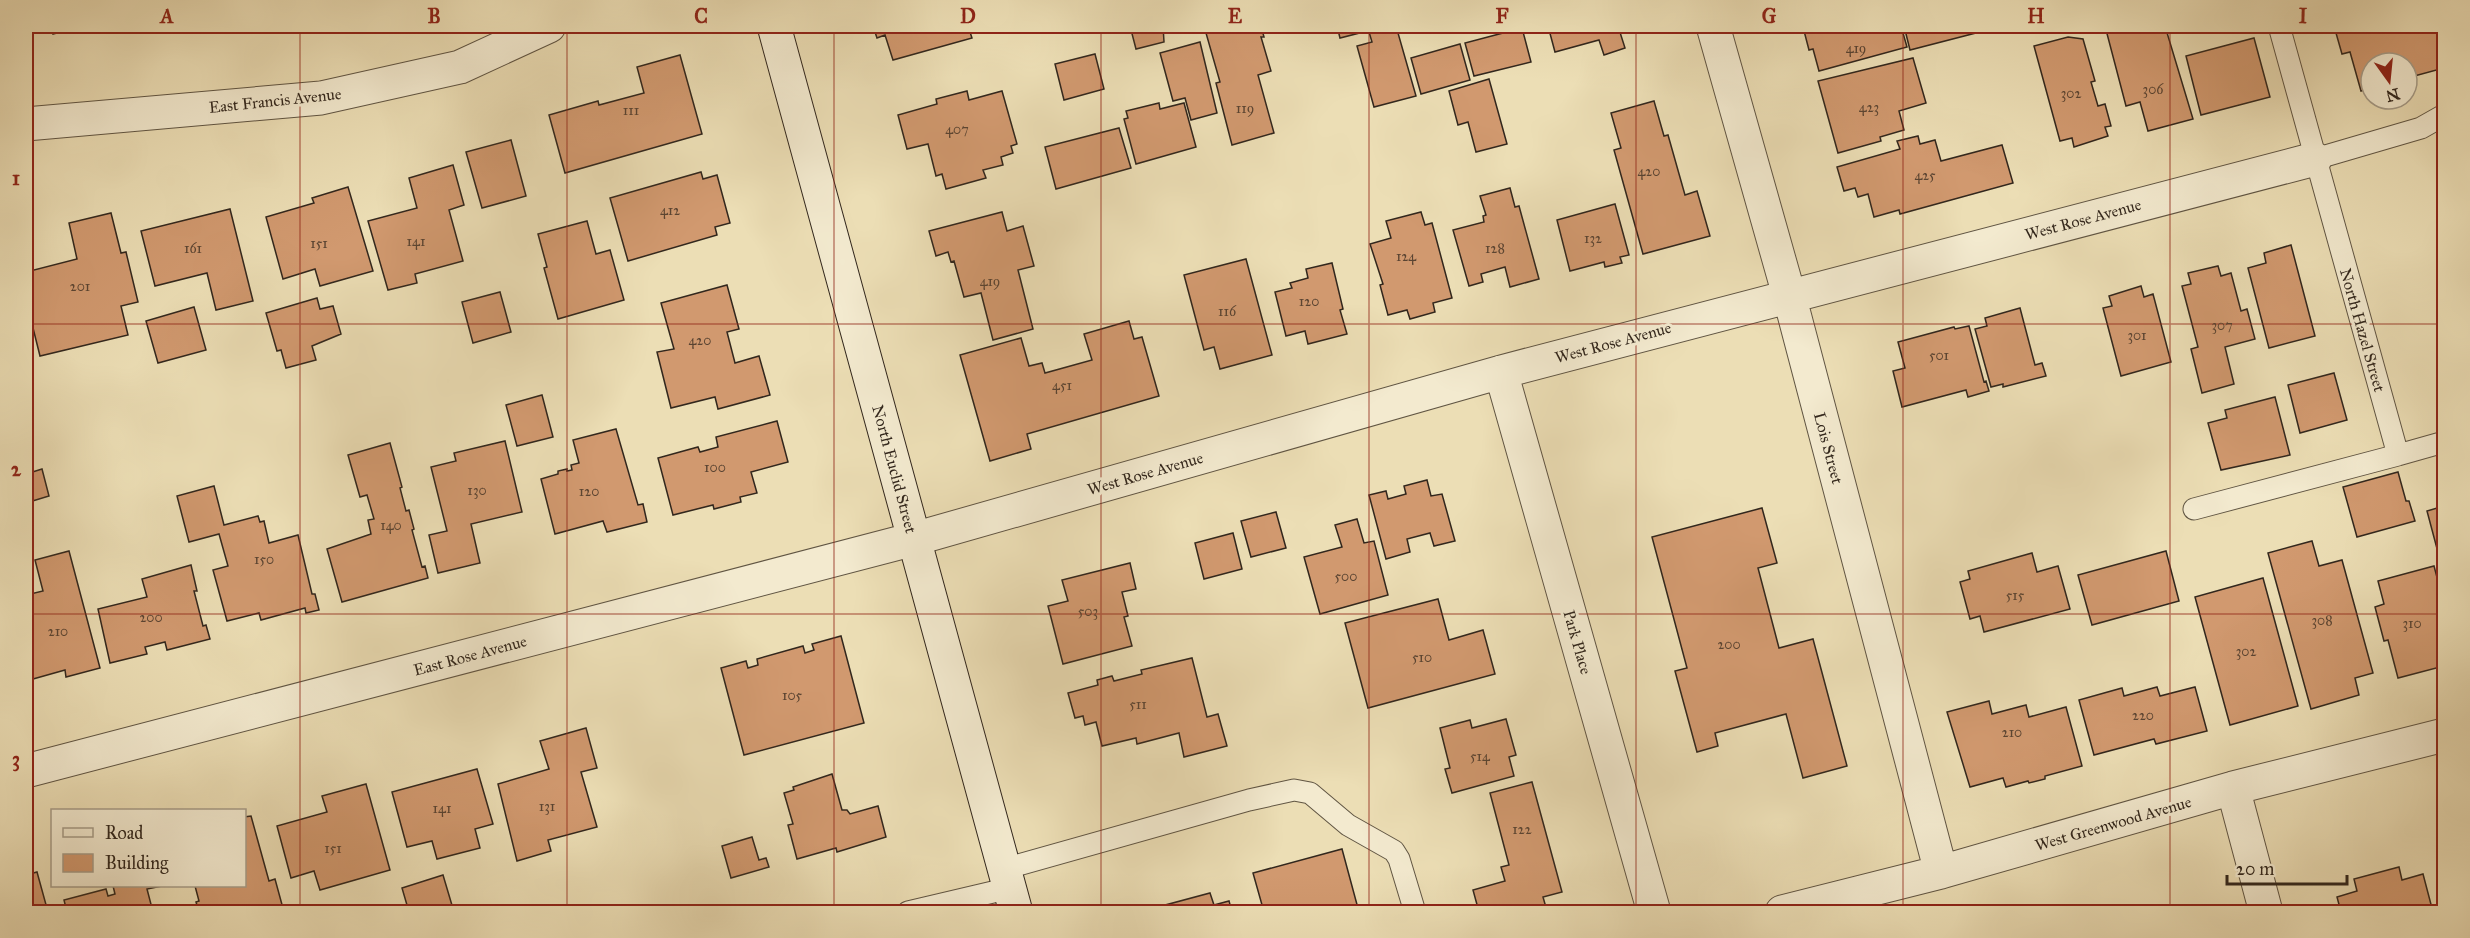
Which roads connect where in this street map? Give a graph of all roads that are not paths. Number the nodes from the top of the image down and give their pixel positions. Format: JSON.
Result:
{"nodes":[{"id":1,"x":549,"y":26,"type":"edge"},
{"id":2,"x":774,"y":26,"type":"edge"},
{"id":3,"x":1713,"y":26,"type":"edge"},
{"id":4,"x":2279,"y":26,"type":"edge"},
{"id":5,"x":2445,"y":115,"type":"edge"},
{"id":6,"x":26,"y":124,"type":"edge"},
{"id":7,"x":2315,"y":159,"type":"junction"},
{"id":8,"x":1789,"y":295,"type":"junction"},
{"id":9,"x":1501,"y":372,"type":"junction"},
{"id":10,"x":2445,"y":442,"type":"edge"},
{"id":11,"x":2398,"y":455,"type":"junction"},
{"id":12,"x":2194,"y":509,"type":"dead end"},
{"id":13,"x":914,"y":539,"type":"junction"},
{"id":14,"x":2445,"y":735,"type":"edge"},
{"id":15,"x":26,"y":771,"type":"edge"},
{"id":16,"x":2233,"y":788,"type":"junction"},
{"id":17,"x":1941,"y":872,"type":"junction"},
{"id":18,"x":1010,"y":890,"type":"edge"},
{"id":19,"x":908,"y":912,"type":"edge"},
{"id":20,"x":1415,"y":912,"type":"edge"},
{"id":21,"x":1654,"y":912,"type":"edge"},
{"id":22,"x":1782,"y":912,"type":"edge"},
{"id":23,"x":2266,"y":912,"type":"edge"}],
"edges":[{"from":1,"to":6,"type":"street","name":"East Francis Avenue"},
{"from":2,"to":13,"type":"street","name":"North Euclid Street"},
{"from":3,"to":8,"type":"street","name":"Lois Street"},
{"from":4,"to":7,"type":"lane","name":"North Hazel Street"},
{"from":5,"to":7,"type":"lane"},
{"from":7,"to":8,"type":"street","name":"West Rose Avenue"},
{"from":7,"to":11,"type":"lane","name":"North Hazel Street"},
{"from":8,"to":9,"type":"street","name":"West Rose Avenue"},
{"from":8,"to":17,"type":"street","name":"Lois Street"},
{"from":9,"to":13,"type":"street","name":"West Rose Avenue"},
{"from":9,"to":21,"type":"street","name":"Park Place"},
{"from":10,"to":11,"type":"lane"},
{"from":11,"to":12,"type":"lane"},
{"from":13,"to":15,"type":"street","name":"East Rose Avenue"},
{"from":13,"to":18,"type":"street","name":"North Euclid Street"},
{"from":14,"to":16,"type":"street","name":"West Greenwood Avenue"},
{"from":16,"to":17,"type":"street","name":"West Greenwood Avenue"},
{"from":16,"to":23,"type":"street"},
{"from":17,"to":22,"type":"street","name":"West Greenwood Avenue"},
{"from":18,"to":19,"type":"lane"},
{"from":18,"to":20,"type":"lane"}]}
